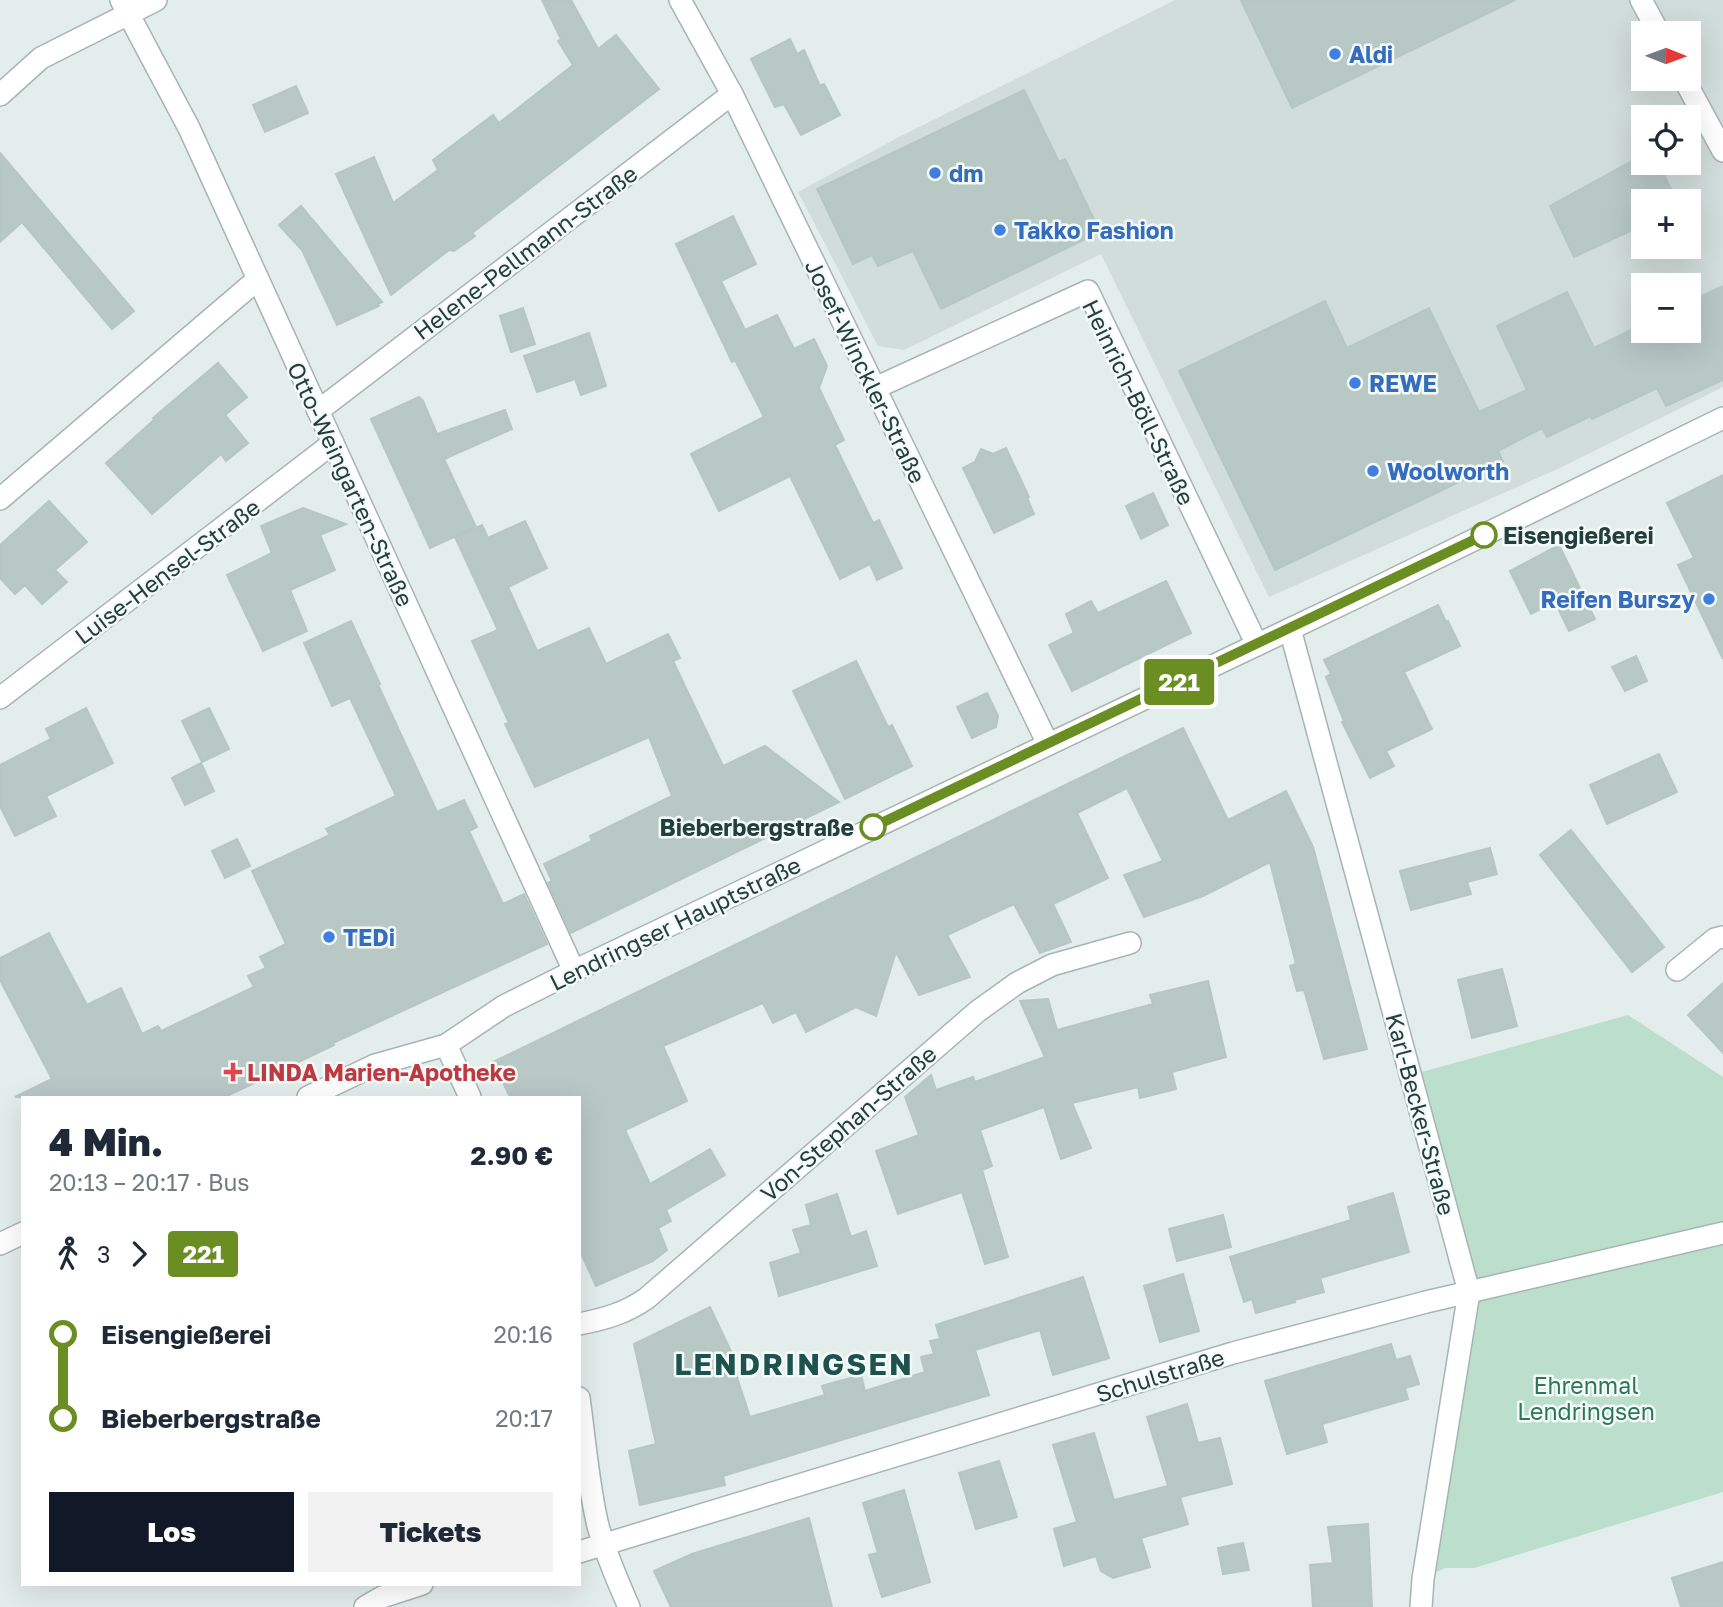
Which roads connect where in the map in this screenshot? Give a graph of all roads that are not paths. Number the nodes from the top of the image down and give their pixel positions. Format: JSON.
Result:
{"nodes":[{"id":1,"x":156,"y":0,"type":"edge"},
{"id":2,"x":680,"y":0,"type":"edge"},
{"id":3,"x":1641,"y":0,"type":"edge"},
{"id":4,"x":126,"y":7,"type":"edge"},
{"id":5,"x":1652,"y":21,"type":"edge"},
{"id":6,"x":1690,"y":91,"type":"edge"},
{"id":7,"x":732,"y":94,"type":"junction"},
{"id":8,"x":0,"y":95,"type":"edge"},
{"id":9,"x":1723,"y":151,"type":"edge"},
{"id":10,"x":258,"y":279,"type":"junction"},
{"id":11,"x":874,"y":388,"type":"junction"},
{"id":12,"x":318,"y":411,"type":"junction"},
{"id":13,"x":1723,"y":418,"type":"edge"},
{"id":14,"x":333,"y":443,"type":"junction"},
{"id":15,"x":0,"y":499,"type":"edge"},
{"id":16,"x":1290,"y":629,"type":"junction"},
{"id":17,"x":1257,"y":645,"type":"junction"},
{"id":18,"x":0,"y":698,"type":"edge"},
{"id":19,"x":1048,"y":744,"type":"junction"},
{"id":20,"x":1723,"y":937,"type":"edge"},
{"id":21,"x":1130,"y":943,"type":"dead end"},
{"id":22,"x":1677,"y":970,"type":"dead end"},
{"id":23,"x":574,"y":971,"type":"junction"},
{"id":24,"x":446,"y":1045,"type":"junction"},
{"id":25,"x":310,"y":1096,"type":"edge"},
{"id":26,"x":470,"y":1096,"type":"edge"},
{"id":27,"x":1723,"y":1233,"type":"edge"},
{"id":28,"x":21,"y":1234,"type":"edge"},
{"id":29,"x":0,"y":1244,"type":"edge"},
{"id":30,"x":1469,"y":1292,"type":"junction"},
{"id":31,"x":581,"y":1324,"type":"edge"},
{"id":32,"x":581,"y":1414,"type":"edge"},
{"id":33,"x":604,"y":1546,"type":"junction"},
{"id":34,"x":581,"y":1552,"type":"edge"},
{"id":35,"x":416,"y":1586,"type":"edge"},
{"id":36,"x":365,"y":1607,"type":"edge"},
{"id":37,"x":628,"y":1607,"type":"edge"},
{"id":38,"x":1421,"y":1607,"type":"edge"}],
"edges":[{"from":1,"to":4,"type":"street"},
{"from":2,"to":7,"type":"street","name":"Josef-Winckler-Straße"},
{"from":3,"to":5,"type":"street"},
{"from":4,"to":8,"type":"street"},
{"from":4,"to":10,"type":"street","name":"Otto-Weingarten-Straße"},
{"from":6,"to":9,"type":"street"},
{"from":7,"to":11,"type":"street","name":"Josef-Winckler-Straße"},
{"from":7,"to":12,"type":"street","name":"Helene-Pellmann-Straße"},
{"from":10,"to":12,"type":"street","name":"Otto-Weingarten-Straße"},
{"from":10,"to":15,"type":"street"},
{"from":11,"to":17,"type":"street","name":"Heinrich-Böll-Straße"},
{"from":11,"to":19,"type":"street","name":"Josef-Winckler-Straße"},
{"from":12,"to":14,"type":"street","name":"Otto-Weingarten-Straße"},
{"from":13,"to":16,"type":"street","name":"Lendringser Hauptstraße"},
{"from":14,"to":18,"type":"street","name":"Luise-Hensel-Straße"},
{"from":14,"to":23,"type":"street","name":"Otto-Weingarten-Straße"},
{"from":16,"to":17,"type":"street","name":"Lendringser Hauptstraße"},
{"from":16,"to":30,"type":"street","name":"Karl-Becker-Straße"},
{"from":17,"to":19,"type":"street","name":"Lendringser Hauptstraße"},
{"from":19,"to":23,"type":"street","name":"Lendringser Hauptstraße"},
{"from":20,"to":22,"type":"street"},
{"from":21,"to":31,"type":"street","name":"Von-Stephan-Straße"},
{"from":23,"to":24,"type":"street","name":"Lendringser Hauptstraße"},
{"from":24,"to":25,"type":"street","name":"Lendringser Hauptstraße"},
{"from":24,"to":26,"type":"street"},
{"from":27,"to":30,"type":"street","name":"Schulstraße"},
{"from":28,"to":29,"type":"street"},
{"from":30,"to":33,"type":"street","name":"Schulstraße"},
{"from":30,"to":38,"type":"street","name":"Karl-Becker-Straße"},
{"from":32,"to":33,"type":"street"},
{"from":33,"to":34,"type":"street","name":"Schulstraße"},
{"from":33,"to":37,"type":"street"},
{"from":35,"to":36,"type":"street"}]}
